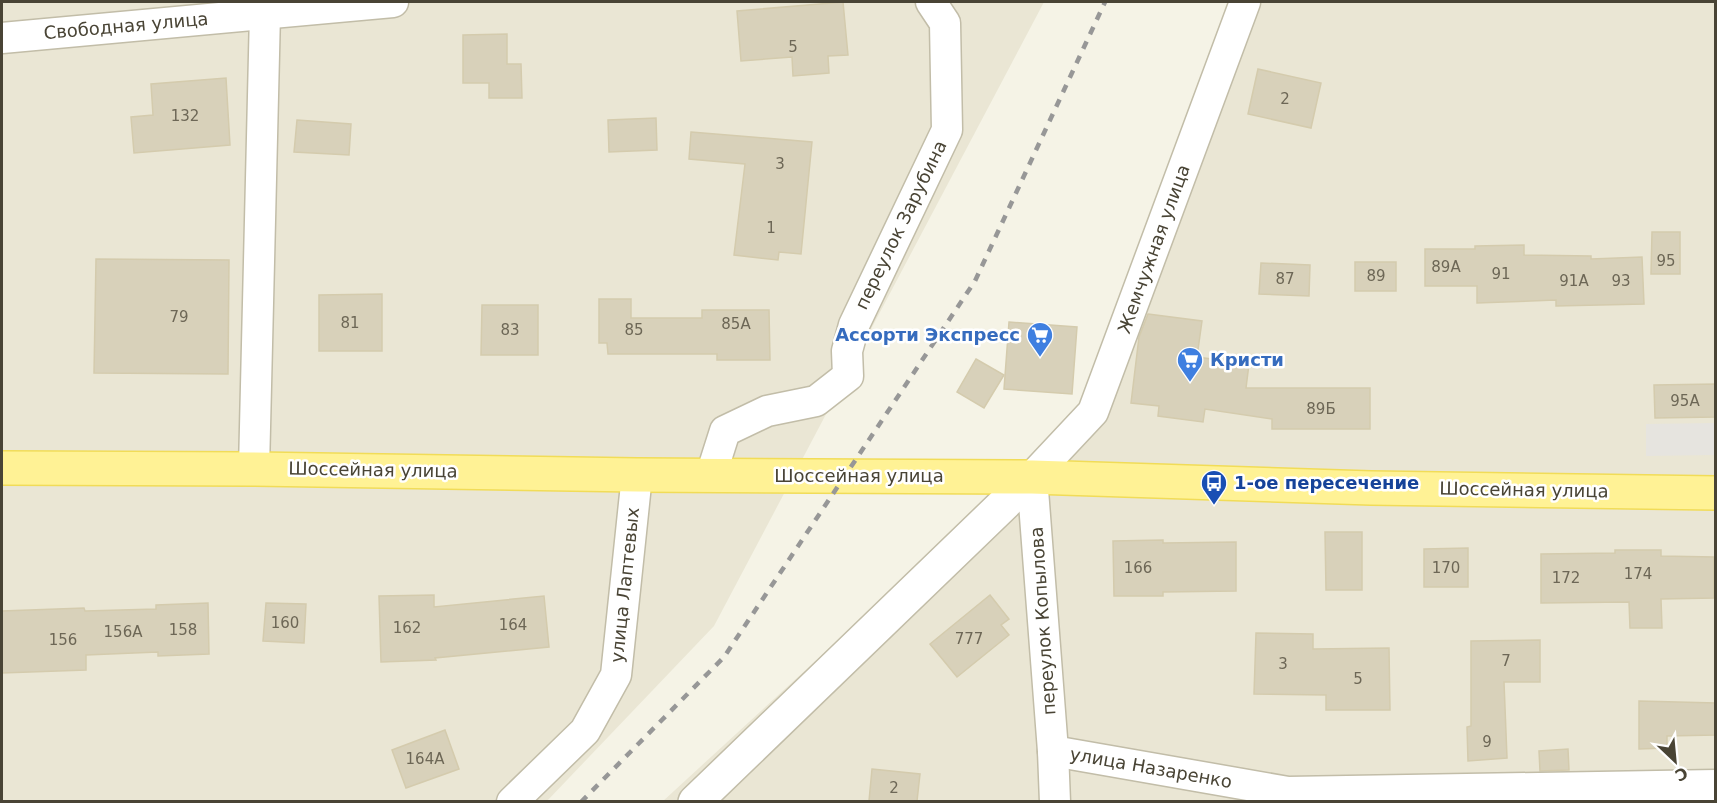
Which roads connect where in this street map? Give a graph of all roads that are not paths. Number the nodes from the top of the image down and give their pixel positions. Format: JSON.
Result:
{"nodes":[{"id":1,"x":393,"y":2,"type":"edge"},
{"id":2,"x":931,"y":2,"type":"edge"},
{"id":3,"x":1245,"y":2,"type":"edge"},
{"id":4,"x":265,"y":13,"type":"junction"},
{"id":5,"x":2,"y":38,"type":"edge"},
{"id":6,"x":2,"y":468,"type":"edge"},
{"id":7,"x":254,"y":468,"type":"junction"},
{"id":8,"x":637,"y":474,"type":"junction"},
{"id":9,"x":711,"y":475,"type":"junction"},
{"id":10,"x":1032,"y":477,"type":"junction"},
{"id":11,"x":1716,"y":493,"type":"edge"},
{"id":12,"x":1053,"y":751,"type":"junction"},
{"id":13,"x":1716,"y":785,"type":"edge"},
{"id":14,"x":512,"y":801,"type":"edge"},
{"id":15,"x":694,"y":801,"type":"edge"},
{"id":16,"x":1055,"y":801,"type":"edge"}],
"edges":[{"from":1,"to":4,"type":"street","name":"Свободная улица"},
{"from":2,"to":9,"type":"street","name":"переулок Зарубина"},
{"from":3,"to":10,"type":"street","name":"Жемчужная улица"},
{"from":4,"to":5,"type":"street","name":"Свободная улица"},
{"from":4,"to":7,"type":"street"},
{"from":6,"to":7,"type":"main road","name":"Шоссейная улица"},
{"from":7,"to":8,"type":"main road","name":"Шоссейная улица"},
{"from":8,"to":9,"type":"main road","name":"Шоссейная улица"},
{"from":8,"to":14,"type":"street","name":"улица Лаптевых"},
{"from":9,"to":10,"type":"main road","name":"Шоссейная улица"},
{"from":10,"to":11,"type":"main road","name":"Шоссейная улица"},
{"from":10,"to":12,"type":"street","name":"переулок Копылова"},
{"from":10,"to":15,"type":"street"},
{"from":12,"to":13,"type":"street","name":"улица Назаренко"},
{"from":12,"to":16,"type":"street","name":"переулок Копылова"}]}
